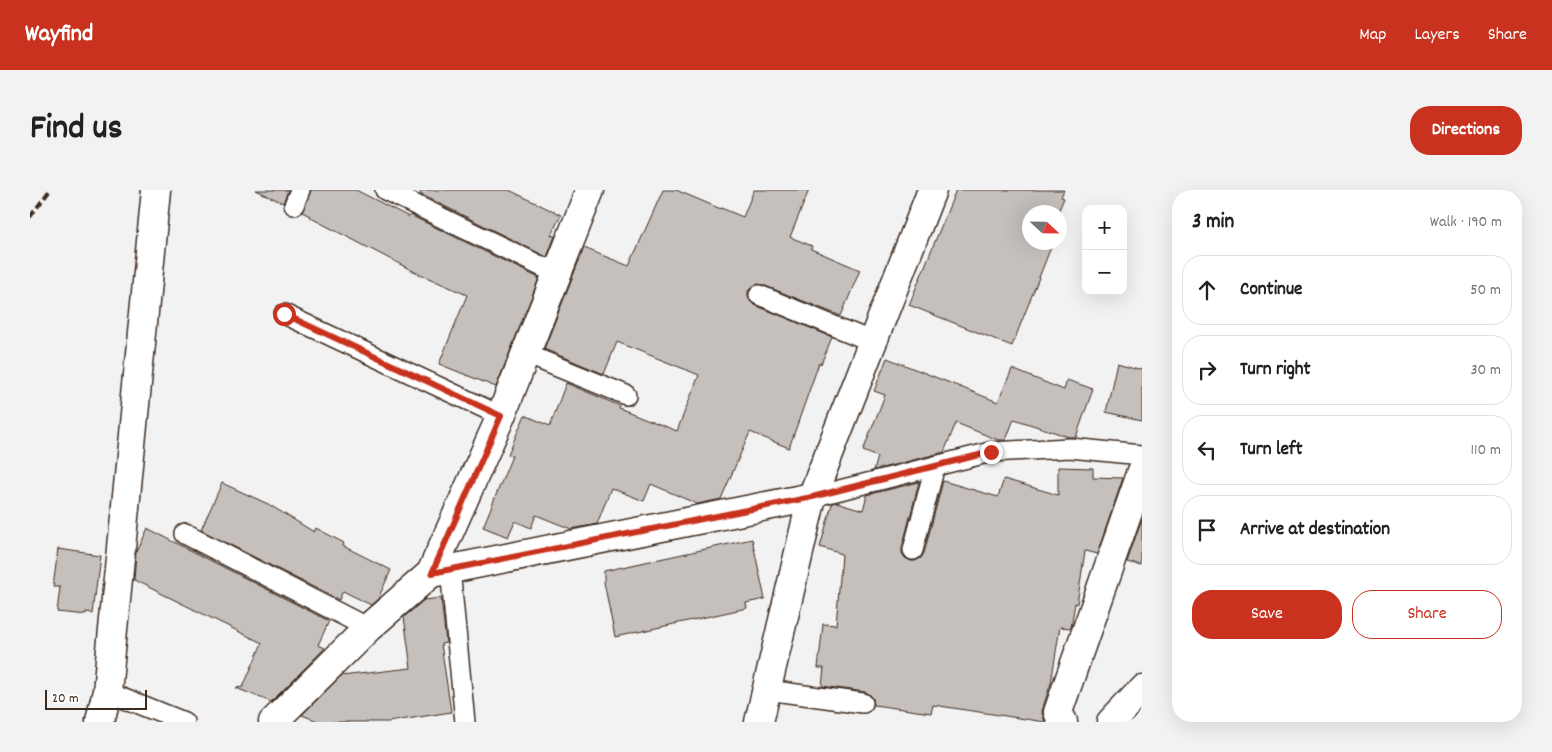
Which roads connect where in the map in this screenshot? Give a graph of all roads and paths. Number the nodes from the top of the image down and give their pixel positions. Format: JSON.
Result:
{"nodes":[{"id":1,"x":156,"y":190,"type":"edge"},
{"id":2,"x":385,"y":190,"type":"edge"},
{"id":3,"x":590,"y":190,"type":"edge"},
{"id":4,"x":932,"y":190,"type":"edge"},
{"id":5,"x":557,"y":274,"type":"junction"},
{"id":6,"x":759,"y":295,"type":"dead end"},
{"id":7,"x":284,"y":314,"type":"dead end"},
{"id":8,"x":873,"y":342,"type":"junction"},
{"id":9,"x":526,"y":354,"type":"junction"},
{"id":10,"x":626,"y":395,"type":"dead end"},
{"id":11,"x":501,"y":416,"type":"junction"},
{"id":12,"x":1142,"y":455,"type":"edge"},
{"id":13,"x":935,"y":466,"type":"junction"},
{"id":14,"x":1142,"y":471,"type":"edge"},
{"id":15,"x":812,"y":497,"type":"junction"},
{"id":16,"x":185,"y":534,"type":"dead end"},
{"id":17,"x":913,"y":550,"type":"dead end"},
{"id":18,"x":441,"y":571,"type":"junction"},
{"id":19,"x":368,"y":628,"type":"junction"},
{"id":20,"x":1142,"y":688,"type":"edge"},
{"id":21,"x":767,"y":690,"type":"junction"},
{"id":22,"x":107,"y":691,"type":"junction"},
{"id":23,"x":863,"y":703,"type":"dead end"},
{"id":24,"x":100,"y":722,"type":"edge"},
{"id":25,"x":184,"y":722,"type":"edge"},
{"id":26,"x":273,"y":722,"type":"edge"},
{"id":27,"x":465,"y":722,"type":"edge"},
{"id":28,"x":759,"y":722,"type":"edge"},
{"id":29,"x":1063,"y":722,"type":"edge"},
{"id":30,"x":1111,"y":722,"type":"edge"}],
"edges":[{"from":1,"to":22,"type":"street"},
{"from":2,"to":5,"type":"lane"},
{"from":3,"to":5,"type":"street"},
{"from":4,"to":8,"type":"street"},
{"from":5,"to":9,"type":"street"},
{"from":6,"to":8,"type":"lane"},
{"from":7,"to":11,"type":"lane"},
{"from":8,"to":15,"type":"street"},
{"from":9,"to":10,"type":"lane"},
{"from":9,"to":11,"type":"street"},
{"from":11,"to":18,"type":"street"},
{"from":12,"to":13,"type":"lane"},
{"from":13,"to":15,"type":"lane"},
{"from":13,"to":17,"type":"lane"},
{"from":14,"to":29,"type":"street"},
{"from":15,"to":18,"type":"street"},
{"from":15,"to":21,"type":"street"},
{"from":16,"to":19,"type":"lane"},
{"from":18,"to":19,"type":"street"},
{"from":18,"to":27,"type":"lane"},
{"from":19,"to":26,"type":"street"},
{"from":20,"to":30,"type":"street"},
{"from":21,"to":23,"type":"lane"},
{"from":21,"to":28,"type":"street"},
{"from":22,"to":24,"type":"street"},
{"from":22,"to":25,"type":"lane"}]}
